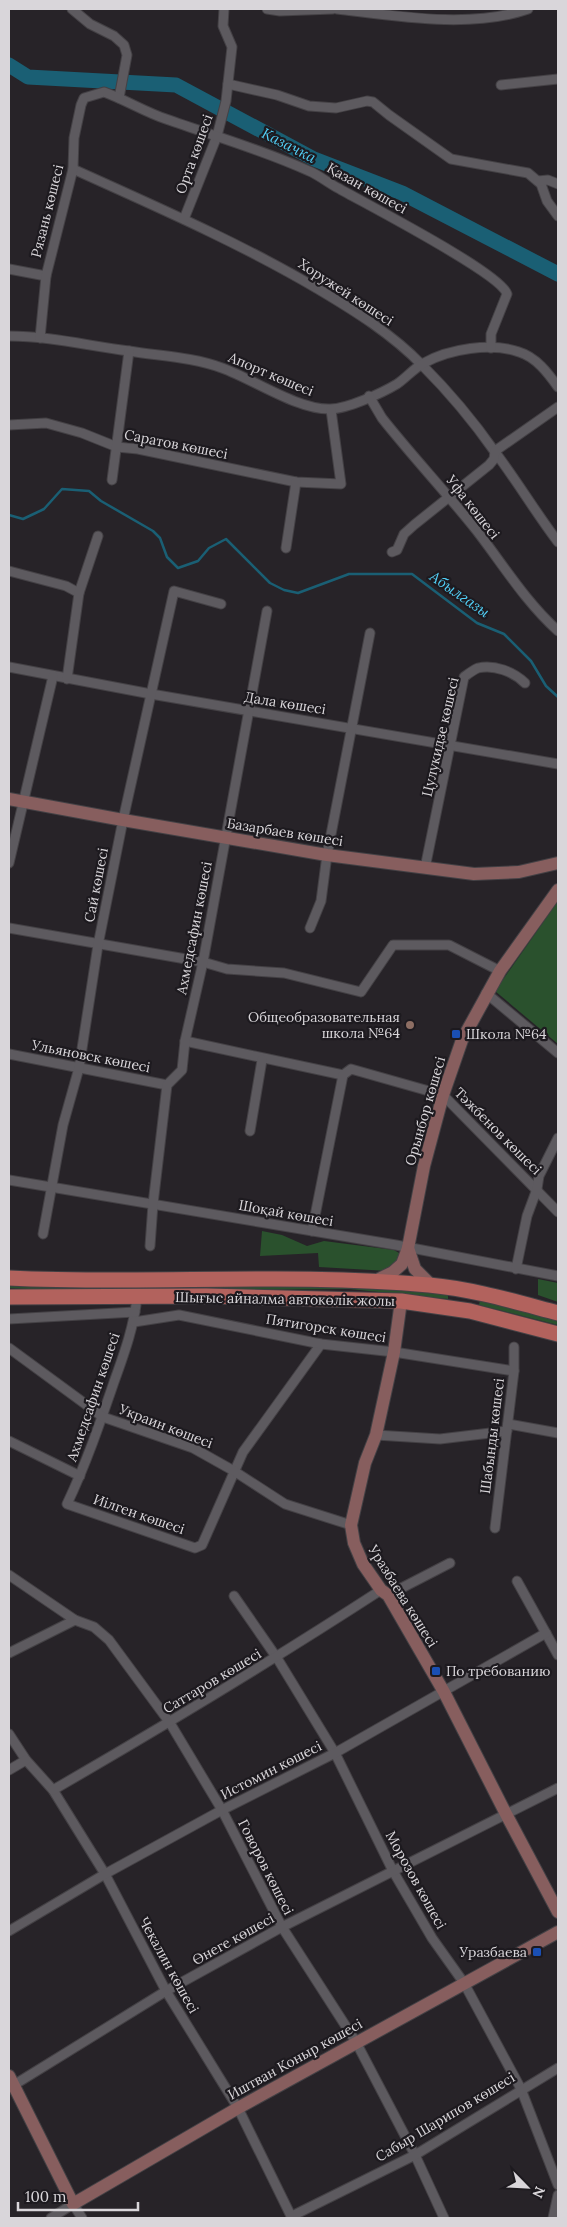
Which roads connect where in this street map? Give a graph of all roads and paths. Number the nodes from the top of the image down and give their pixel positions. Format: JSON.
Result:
{"nodes":[{"id":1,"x":72,"y":9,"type":"edge"},
{"id":2,"x":224,"y":9,"type":"edge"},
{"id":3,"x":267,"y":9,"type":"edge"},
{"id":4,"x":333,"y":9,"type":"edge"},
{"id":5,"x":337,"y":9,"type":"edge"},
{"id":6,"x":528,"y":9,"type":"edge"},
{"id":7,"x":558,"y":80,"type":"edge"},
{"id":8,"x":228,"y":84,"type":"junction"},
{"id":9,"x":501,"y":85,"type":"dead end"},
{"id":10,"x":120,"y":95,"type":"junction"},
{"id":11,"x":218,"y":133,"type":"junction"},
{"id":12,"x":74,"y":169,"type":"junction"},
{"id":13,"x":538,"y":181,"type":"junction"},
{"id":14,"x":558,"y":184,"type":"edge"},
{"id":15,"x":558,"y":216,"type":"edge"},
{"id":16,"x":184,"y":219,"type":"junction"},
{"id":17,"x":9,"y":269,"type":"edge"},
{"id":18,"x":46,"y":276,"type":"junction"},
{"id":19,"x":9,"y":336,"type":"edge"},
{"id":20,"x":40,"y":338,"type":"junction"},
{"id":21,"x":490,"y":348,"type":"junction"},
{"id":22,"x":129,"y":352,"type":"junction"},
{"id":23,"x":422,"y":364,"type":"junction"},
{"id":24,"x":558,"y":386,"type":"edge"},
{"id":25,"x":369,"y":396,"type":"junction"},
{"id":26,"x":558,"y":407,"type":"edge"},
{"id":27,"x":331,"y":410,"type":"junction"},
{"id":28,"x":9,"y":425,"type":"edge"},
{"id":29,"x":117,"y":447,"type":"junction"},
{"id":30,"x":495,"y":451,"type":"junction"},
{"id":31,"x":112,"y":480,"type":"dead end"},
{"id":32,"x":296,"y":482,"type":"junction"},
{"id":33,"x":448,"y":496,"type":"junction"},
{"id":34,"x":98,"y":536,"type":"dead end"},
{"id":35,"x":558,"y":542,"type":"edge"},
{"id":36,"x":286,"y":548,"type":"dead end"},
{"id":37,"x":392,"y":552,"type":"dead end"},
{"id":38,"x":9,"y":571,"type":"edge"},
{"id":39,"x":79,"y":593,"type":"junction"},
{"id":40,"x":222,"y":604,"type":"dead end"},
{"id":41,"x":268,"y":611,"type":"dead end"},
{"id":42,"x":558,"y":631,"type":"edge"},
{"id":43,"x":370,"y":633,"type":"dead end"},
{"id":44,"x":9,"y":667,"type":"edge"},
{"id":45,"x":54,"y":676,"type":"junction"},
{"id":46,"x":67,"y":679,"type":"junction"},
{"id":47,"x":525,"y":683,"type":"dead end"},
{"id":48,"x":152,"y":694,"type":"junction"},
{"id":49,"x":250,"y":711,"type":"junction"},
{"id":50,"x":352,"y":727,"type":"junction"},
{"id":51,"x":451,"y":745,"type":"junction"},
{"id":52,"x":558,"y":764,"type":"edge"},
{"id":53,"x":9,"y":799,"type":"edge"},
{"id":54,"x":24,"y":802,"type":"junction"},
{"id":55,"x":123,"y":820,"type":"junction"},
{"id":56,"x":224,"y":838,"type":"junction"},
{"id":57,"x":327,"y":855,"type":"junction"},
{"id":58,"x":9,"y":863,"type":"edge"},
{"id":59,"x":558,"y":863,"type":"edge"},
{"id":60,"x":425,"y":868,"type":"junction"},
{"id":61,"x":558,"y":890,"type":"edge"},
{"id":62,"x":9,"y":928,"type":"edge"},
{"id":63,"x":310,"y":928,"type":"dead end"},
{"id":64,"x":98,"y":945,"type":"junction"},
{"id":65,"x":203,"y":962,"type":"junction"},
{"id":66,"x":500,"y":971,"type":"junction"},
{"id":67,"x":486,"y":993,"type":"junction"},
{"id":68,"x":185,"y":1042,"type":"junction"},
{"id":69,"x":558,"y":1053,"type":"edge"},
{"id":70,"x":9,"y":1054,"type":"edge"},
{"id":71,"x":262,"y":1060,"type":"junction"},
{"id":72,"x":79,"y":1068,"type":"junction"},
{"id":73,"x":343,"y":1075,"type":"junction"},
{"id":74,"x":167,"y":1085,"type":"junction"},
{"id":75,"x":443,"y":1095,"type":"junction"},
{"id":76,"x":250,"y":1131,"type":"dead end"},
{"id":77,"x":558,"y":1138,"type":"edge"},
{"id":78,"x":9,"y":1180,"type":"edge"},
{"id":79,"x":53,"y":1188,"type":"junction"},
{"id":80,"x":537,"y":1189,"type":"junction"},
{"id":81,"x":153,"y":1204,"type":"junction"},
{"id":82,"x":558,"y":1212,"type":"edge"},
{"id":83,"x":312,"y":1231,"type":"junction"},
{"id":84,"x":43,"y":1234,"type":"dead end"},
{"id":85,"x":150,"y":1246,"type":"dead end"},
{"id":86,"x":408,"y":1248,"type":"junction"},
{"id":87,"x":516,"y":1269,"type":"junction"},
{"id":88,"x":558,"y":1276,"type":"edge"},
{"id":89,"x":9,"y":1278,"type":"edge"},
{"id":90,"x":375,"y":1281,"type":"junction"},
{"id":91,"x":430,"y":1285,"type":"junction"},
{"id":92,"x":9,"y":1297,"type":"edge"},
{"id":93,"x":401,"y":1301,"type":"junction"},
{"id":94,"x":136,"y":1304,"type":"junction"},
{"id":95,"x":558,"y":1312,"type":"edge"},
{"id":96,"x":9,"y":1319,"type":"edge"},
{"id":97,"x":134,"y":1322,"type":"junction"},
{"id":98,"x":558,"y":1334,"type":"edge"},
{"id":99,"x":321,"y":1344,"type":"junction"},
{"id":100,"x":514,"y":1347,"type":"dead end"},
{"id":101,"x":9,"y":1348,"type":"edge"},
{"id":102,"x":394,"y":1352,"type":"junction"},
{"id":103,"x":514,"y":1371,"type":"junction"},
{"id":104,"x":102,"y":1417,"type":"junction"},
{"id":105,"x":507,"y":1428,"type":"junction"},
{"id":106,"x":558,"y":1433,"type":"edge"},
{"id":107,"x":376,"y":1435,"type":"junction"},
{"id":108,"x":9,"y":1441,"type":"edge"},
{"id":109,"x":234,"y":1471,"type":"junction"},
{"id":110,"x":80,"y":1476,"type":"junction"},
{"id":111,"x":67,"y":1504,"type":"joint"},
{"id":112,"x":351,"y":1525,"type":"junction"},
{"id":113,"x":495,"y":1528,"type":"dead end"},
{"id":114,"x":450,"y":1564,"type":"dead end"},
{"id":115,"x":9,"y":1575,"type":"edge"},
{"id":116,"x":517,"y":1581,"type":"dead end"},
{"id":117,"x":384,"y":1592,"type":"junction"},
{"id":118,"x":234,"y":1596,"type":"dead end"},
{"id":119,"x":76,"y":1620,"type":"junction"},
{"id":120,"x":546,"y":1633,"type":"junction"},
{"id":121,"x":9,"y":1653,"type":"edge"},
{"id":122,"x":558,"y":1655,"type":"edge"},
{"id":123,"x":277,"y":1658,"type":"junction"},
{"id":124,"x":444,"y":1692,"type":"junction"},
{"id":125,"x":170,"y":1723,"type":"junction"},
{"id":126,"x":9,"y":1734,"type":"edge"},
{"id":127,"x":335,"y":1753,"type":"junction"},
{"id":128,"x":26,"y":1760,"type":"junction"},
{"id":129,"x":9,"y":1770,"type":"edge"},
{"id":130,"x":558,"y":1788,"type":"edge"},
{"id":131,"x":53,"y":1790,"type":"junction"},
{"id":132,"x":222,"y":1810,"type":"junction"},
{"id":133,"x":506,"y":1814,"type":"junction"},
{"id":134,"x":394,"y":1871,"type":"junction"},
{"id":135,"x":105,"y":1874,"type":"junction"},
{"id":136,"x":558,"y":1912,"type":"edge"},
{"id":137,"x":282,"y":1927,"type":"junction"},
{"id":138,"x":9,"y":1931,"type":"edge"},
{"id":139,"x":558,"y":1932,"type":"edge"},
{"id":140,"x":464,"y":1983,"type":"junction"},
{"id":141,"x":166,"y":1991,"type":"junction"},
{"id":142,"x":356,"y":2042,"type":"junction"},
{"id":143,"x":558,"y":2068,"type":"edge"},
{"id":144,"x":10,"y":2083,"type":"edge"},
{"id":145,"x":521,"y":2088,"type":"junction"},
{"id":146,"x":238,"y":2108,"type":"junction"},
{"id":147,"x":415,"y":2155,"type":"junction"},
{"id":148,"x":558,"y":2185,"type":"edge"},
{"id":149,"x":558,"y":2195,"type":"edge"},
{"id":150,"x":73,"y":2204,"type":"junction"},
{"id":151,"x":292,"y":2217,"type":"edge"},
{"id":152,"x":51,"y":2218,"type":"edge"},
{"id":153,"x":82,"y":2218,"type":"edge"},
{"id":154,"x":444,"y":2218,"type":"edge"},
{"id":155,"x":553,"y":2218,"type":"edge"}],
"edges":[{"from":1,"to":10,"type":"street"},
{"from":2,"to":8,"type":"street","name":"Орта көшесі"},
{"from":3,"to":4,"type":"street"},
{"from":5,"to":6,"type":"street"},
{"from":7,"to":9,"type":"street"},
{"from":8,"to":11,"type":"street","name":"Орта көшесі"},
{"from":8,"to":13,"type":"street"},
{"from":10,"to":11,"type":"street","name":"Қазан көшесі"},
{"from":10,"to":12,"type":"street","name":"Рязань көшесі"},
{"from":11,"to":16,"type":"street","name":"Орта көшесі"},
{"from":11,"to":21,"type":"street","name":"Қазан көшесі"},
{"from":12,"to":16,"type":"street","name":"Хоружей көшесі"},
{"from":12,"to":18,"type":"street","name":"Рязань көшесі"},
{"from":13,"to":14,"type":"street"},
{"from":13,"to":15,"type":"street"},
{"from":16,"to":23,"type":"street","name":"Хоружей көшесі"},
{"from":17,"to":18,"type":"street"},
{"from":18,"to":20,"type":"street","name":"Рязань көшесі"},
{"from":19,"to":20,"type":"street","name":"Апорт көшесі"},
{"from":20,"to":22,"type":"street","name":"Апорт көшесі"},
{"from":21,"to":23,"type":"street"},
{"from":21,"to":24,"type":"street"},
{"from":22,"to":27,"type":"street","name":"Апорт көшесі"},
{"from":22,"to":29,"type":"street"},
{"from":23,"to":25,"type":"street"},
{"from":23,"to":30,"type":"street","name":"Хоружей көшесі"},
{"from":25,"to":27,"type":"street"},
{"from":25,"to":33,"type":"street","name":"Уфа көшесі"},
{"from":26,"to":30,"type":"street"},
{"from":27,"to":32,"type":"street","name":"Саратов көшесі"},
{"from":28,"to":29,"type":"street","name":"Саратов көшесі"},
{"from":29,"to":31,"type":"street"},
{"from":29,"to":32,"type":"street","name":"Саратов көшесі"},
{"from":30,"to":33,"type":"street"},
{"from":30,"to":35,"type":"street","name":"Хоружей көшесі"},
{"from":32,"to":36,"type":"street"},
{"from":33,"to":37,"type":"street"},
{"from":33,"to":42,"type":"street","name":"Уфа көшесі"},
{"from":34,"to":39,"type":"street"},
{"from":38,"to":39,"type":"street"},
{"from":39,"to":46,"type":"street"},
{"from":40,"to":48,"type":"street","name":"Сай көшесі"},
{"from":41,"to":49,"type":"street","name":"Ахмедсафин көшесі"},
{"from":43,"to":50,"type":"street"},
{"from":44,"to":45,"type":"street","name":"Дала көшесі"},
{"from":45,"to":46,"type":"street","name":"Дала көшесі"},
{"from":45,"to":54,"type":"street"},
{"from":46,"to":48,"type":"street","name":"Дала көшесі"},
{"from":47,"to":51,"type":"street","name":"Цулукидзе көшесі"},
{"from":48,"to":49,"type":"street","name":"Дала көшесі"},
{"from":48,"to":55,"type":"street","name":"Сай көшесі"},
{"from":49,"to":50,"type":"street","name":"Дала көшесі"},
{"from":49,"to":56,"type":"street","name":"Ахмедсафин көшесі"},
{"from":50,"to":51,"type":"street","name":"Дала көшесі"},
{"from":50,"to":57,"type":"street"},
{"from":51,"to":52,"type":"street","name":"Дала көшесі"},
{"from":51,"to":60,"type":"street","name":"Цулукидзе көшесі"},
{"from":53,"to":54,"type":"street","name":"Базарбаев көшесі"},
{"from":54,"to":55,"type":"street","name":"Базарбаев көшесі"},
{"from":54,"to":58,"type":"street"},
{"from":55,"to":56,"type":"street","name":"Базарбаев көшесі"},
{"from":55,"to":64,"type":"street","name":"Сай көшесі"},
{"from":56,"to":57,"type":"street","name":"Базарбаев көшесі"},
{"from":56,"to":65,"type":"street","name":"Ахмедсафин көшесі"},
{"from":57,"to":60,"type":"street","name":"Базарбаев көшесі"},
{"from":57,"to":63,"type":"street"},
{"from":59,"to":60,"type":"street","name":"Базарбаев көшесі"},
{"from":61,"to":66,"type":"street","name":"Орынбор көшесі"},
{"from":62,"to":64,"type":"street"},
{"from":64,"to":65,"type":"street"},
{"from":64,"to":72,"type":"street","name":"Сай көшесі"},
{"from":65,"to":66,"type":"street"},
{"from":65,"to":68,"type":"street","name":"Ахмедсафин көшесі"},
{"from":66,"to":67,"type":"street","name":"Орынбор көшесі"},
{"from":67,"to":69,"type":"street"},
{"from":67,"to":75,"type":"street","name":"Орынбор көшесі"},
{"from":68,"to":71,"type":"street"},
{"from":68,"to":74,"type":"street","name":"Ахмедсафин көшесі"},
{"from":70,"to":72,"type":"street","name":"Ульяновск көшесі"},
{"from":71,"to":73,"type":"street"},
{"from":71,"to":76,"type":"street"},
{"from":72,"to":74,"type":"street","name":"Ульяновск көшесі"},
{"from":72,"to":79,"type":"street","name":"Сай көшесі"},
{"from":73,"to":75,"type":"street","name":"Тәжбенов көшесі"},
{"from":73,"to":83,"type":"street"},
{"from":74,"to":81,"type":"street"},
{"from":75,"to":80,"type":"street","name":"Тәжбенов көшесі"},
{"from":75,"to":86,"type":"street","name":"Орынбор көшесі"},
{"from":77,"to":80,"type":"street"},
{"from":78,"to":79,"type":"street","name":"Шоқай көшесі"},
{"from":79,"to":81,"type":"street","name":"Шоқай көшесі"},
{"from":79,"to":84,"type":"street","name":"Сай көшесі"},
{"from":80,"to":82,"type":"street","name":"Тәжбенов көшесі"},
{"from":80,"to":87,"type":"street"},
{"from":81,"to":83,"type":"street","name":"Шоқай көшесі"},
{"from":81,"to":85,"type":"street"},
{"from":83,"to":86,"type":"street","name":"Шоқай көшесі"},
{"from":86,"to":87,"type":"street","name":"Шоқай көшесі"},
{"from":86,"to":90,"type":"street"},
{"from":86,"to":91,"type":"street"},
{"from":87,"to":88,"type":"street","name":"Шоқай көшесі"},
{"from":89,"to":90,"type":"main road","name":"Шығыс айналма автокөлік жолы"},
{"from":90,"to":91,"type":"main road","name":"Шығыс айналма автокөлік жолы"},
{"from":91,"to":95,"type":"main road","name":"Шығыс айналма автокөлік жолы"},
{"from":92,"to":94,"type":"main road","name":"Шығыс айналма автокөлік жолы"},
{"from":93,"to":94,"type":"main road","name":"Шығыс айналма автокөлік жолы"},
{"from":93,"to":98,"type":"main road","name":"Шығыс айналма автокөлік жолы"},
{"from":93,"to":102,"type":"street","name":"Уразбаева көшесі"},
{"from":94,"to":96,"type":"street"},
{"from":94,"to":97,"type":"street","name":"Ахмедсафин көшесі"},
{"from":97,"to":99,"type":"street","name":"Пятигорск көшесі"},
{"from":97,"to":104,"type":"street","name":"Ахмедсафин көшесі"},
{"from":99,"to":102,"type":"street","name":"Пятигорск көшесі"},
{"from":99,"to":109,"type":"street"},
{"from":100,"to":103,"type":"street","name":"Шабынды көшесі"},
{"from":101,"to":104,"type":"street","name":"Украин көшесі"},
{"from":102,"to":103,"type":"street","name":"Пятигорск көшесі"},
{"from":102,"to":107,"type":"street","name":"Уразбаева көшесі"},
{"from":103,"to":105,"type":"street","name":"Шабынды көшесі"},
{"from":104,"to":109,"type":"street","name":"Украин көшесі"},
{"from":104,"to":110,"type":"street","name":"Ахмедсафин көшесі"},
{"from":105,"to":106,"type":"street"},
{"from":105,"to":107,"type":"street"},
{"from":105,"to":113,"type":"street","name":"Шабынды көшесі"},
{"from":107,"to":112,"type":"street","name":"Уразбаева көшесі"},
{"from":108,"to":110,"type":"street"},
{"from":109,"to":111,"type":"street","name":"Иілген көшесі"},
{"from":109,"to":112,"type":"street","name":"Украин көшесі"},
{"from":110,"to":111,"type":"street","name":"Ахмедсафин көшесі"},
{"from":112,"to":117,"type":"street","name":"Уразбаева көшесі"},
{"from":114,"to":117,"type":"street","name":"Саттаров көшесі"},
{"from":115,"to":119,"type":"street","name":"Говоров көшесі"},
{"from":116,"to":120,"type":"street"},
{"from":117,"to":123,"type":"street","name":"Саттаров көшесі"},
{"from":117,"to":124,"type":"street","name":"Уразбаева көшесі"},
{"from":118,"to":123,"type":"street","name":"Морозов көшесі"},
{"from":119,"to":121,"type":"street"},
{"from":119,"to":125,"type":"street","name":"Говоров көшесі"},
{"from":120,"to":122,"type":"street"},
{"from":120,"to":124,"type":"street","name":"Истомин көшесі"},
{"from":123,"to":125,"type":"street","name":"Саттаров көшесі"},
{"from":123,"to":127,"type":"street","name":"Морозов көшесі"},
{"from":124,"to":127,"type":"street","name":"Истомин көшесі"},
{"from":124,"to":133,"type":"street","name":"Уразбаева көшесі"},
{"from":125,"to":131,"type":"street","name":"Саттаров көшесі"},
{"from":125,"to":132,"type":"street","name":"Говоров көшесі"},
{"from":126,"to":128,"type":"street","name":"Чекалин көшесі"},
{"from":127,"to":132,"type":"street","name":"Истомин көшесі"},
{"from":127,"to":134,"type":"street","name":"Морозов көшесі"},
{"from":128,"to":129,"type":"street"},
{"from":128,"to":131,"type":"street","name":"Чекалин көшесі"},
{"from":130,"to":133,"type":"street","name":"Өнеге көшесі"},
{"from":131,"to":135,"type":"street","name":"Чекалин көшесі"},
{"from":132,"to":135,"type":"street","name":"Истомин көшесі"},
{"from":132,"to":137,"type":"street","name":"Говоров көшесі"},
{"from":133,"to":134,"type":"street","name":"Өнеге көшесі"},
{"from":133,"to":136,"type":"street","name":"Уразбаева көшесі"},
{"from":134,"to":137,"type":"street","name":"Өнеге көшесі"},
{"from":134,"to":140,"type":"street","name":"Морозов көшесі"},
{"from":135,"to":138,"type":"street","name":"Истомин көшесі"},
{"from":135,"to":141,"type":"street","name":"Чекалин көшесі"},
{"from":137,"to":141,"type":"street","name":"Өнеге көшесі"},
{"from":137,"to":142,"type":"street","name":"Говоров көшесі"},
{"from":139,"to":140,"type":"street","name":"Иштван Коныр көшесі"},
{"from":140,"to":142,"type":"street","name":"Иштван Коныр көшесі"},
{"from":140,"to":145,"type":"street","name":"Морозов көшесі"},
{"from":141,"to":144,"type":"street","name":"Өнеге көшесі"},
{"from":141,"to":146,"type":"street","name":"Чекалин көшесі"},
{"from":142,"to":146,"type":"street","name":"Иштван Коныр көшесі"},
{"from":142,"to":147,"type":"street","name":"Говоров көшесі"},
{"from":143,"to":145,"type":"street","name":"Сабыр Шарипов көшесі"},
{"from":144,"to":150,"type":"street"},
{"from":145,"to":147,"type":"street","name":"Сабыр Шарипов көшесі"},
{"from":145,"to":148,"type":"street","name":"Морозов көшесі"},
{"from":146,"to":150,"type":"street","name":"Иштван Коныр көшесі"},
{"from":146,"to":151,"type":"street","name":"Чекалин көшесі"},
{"from":147,"to":151,"type":"street","name":"Сабыр Шарипов көшесі"},
{"from":147,"to":154,"type":"street","name":"Говоров көшесі"},
{"from":149,"to":155,"type":"street"},
{"from":150,"to":152,"type":"street","name":"Иштван Коныр көшесі"},
{"from":150,"to":153,"type":"street"}]}
